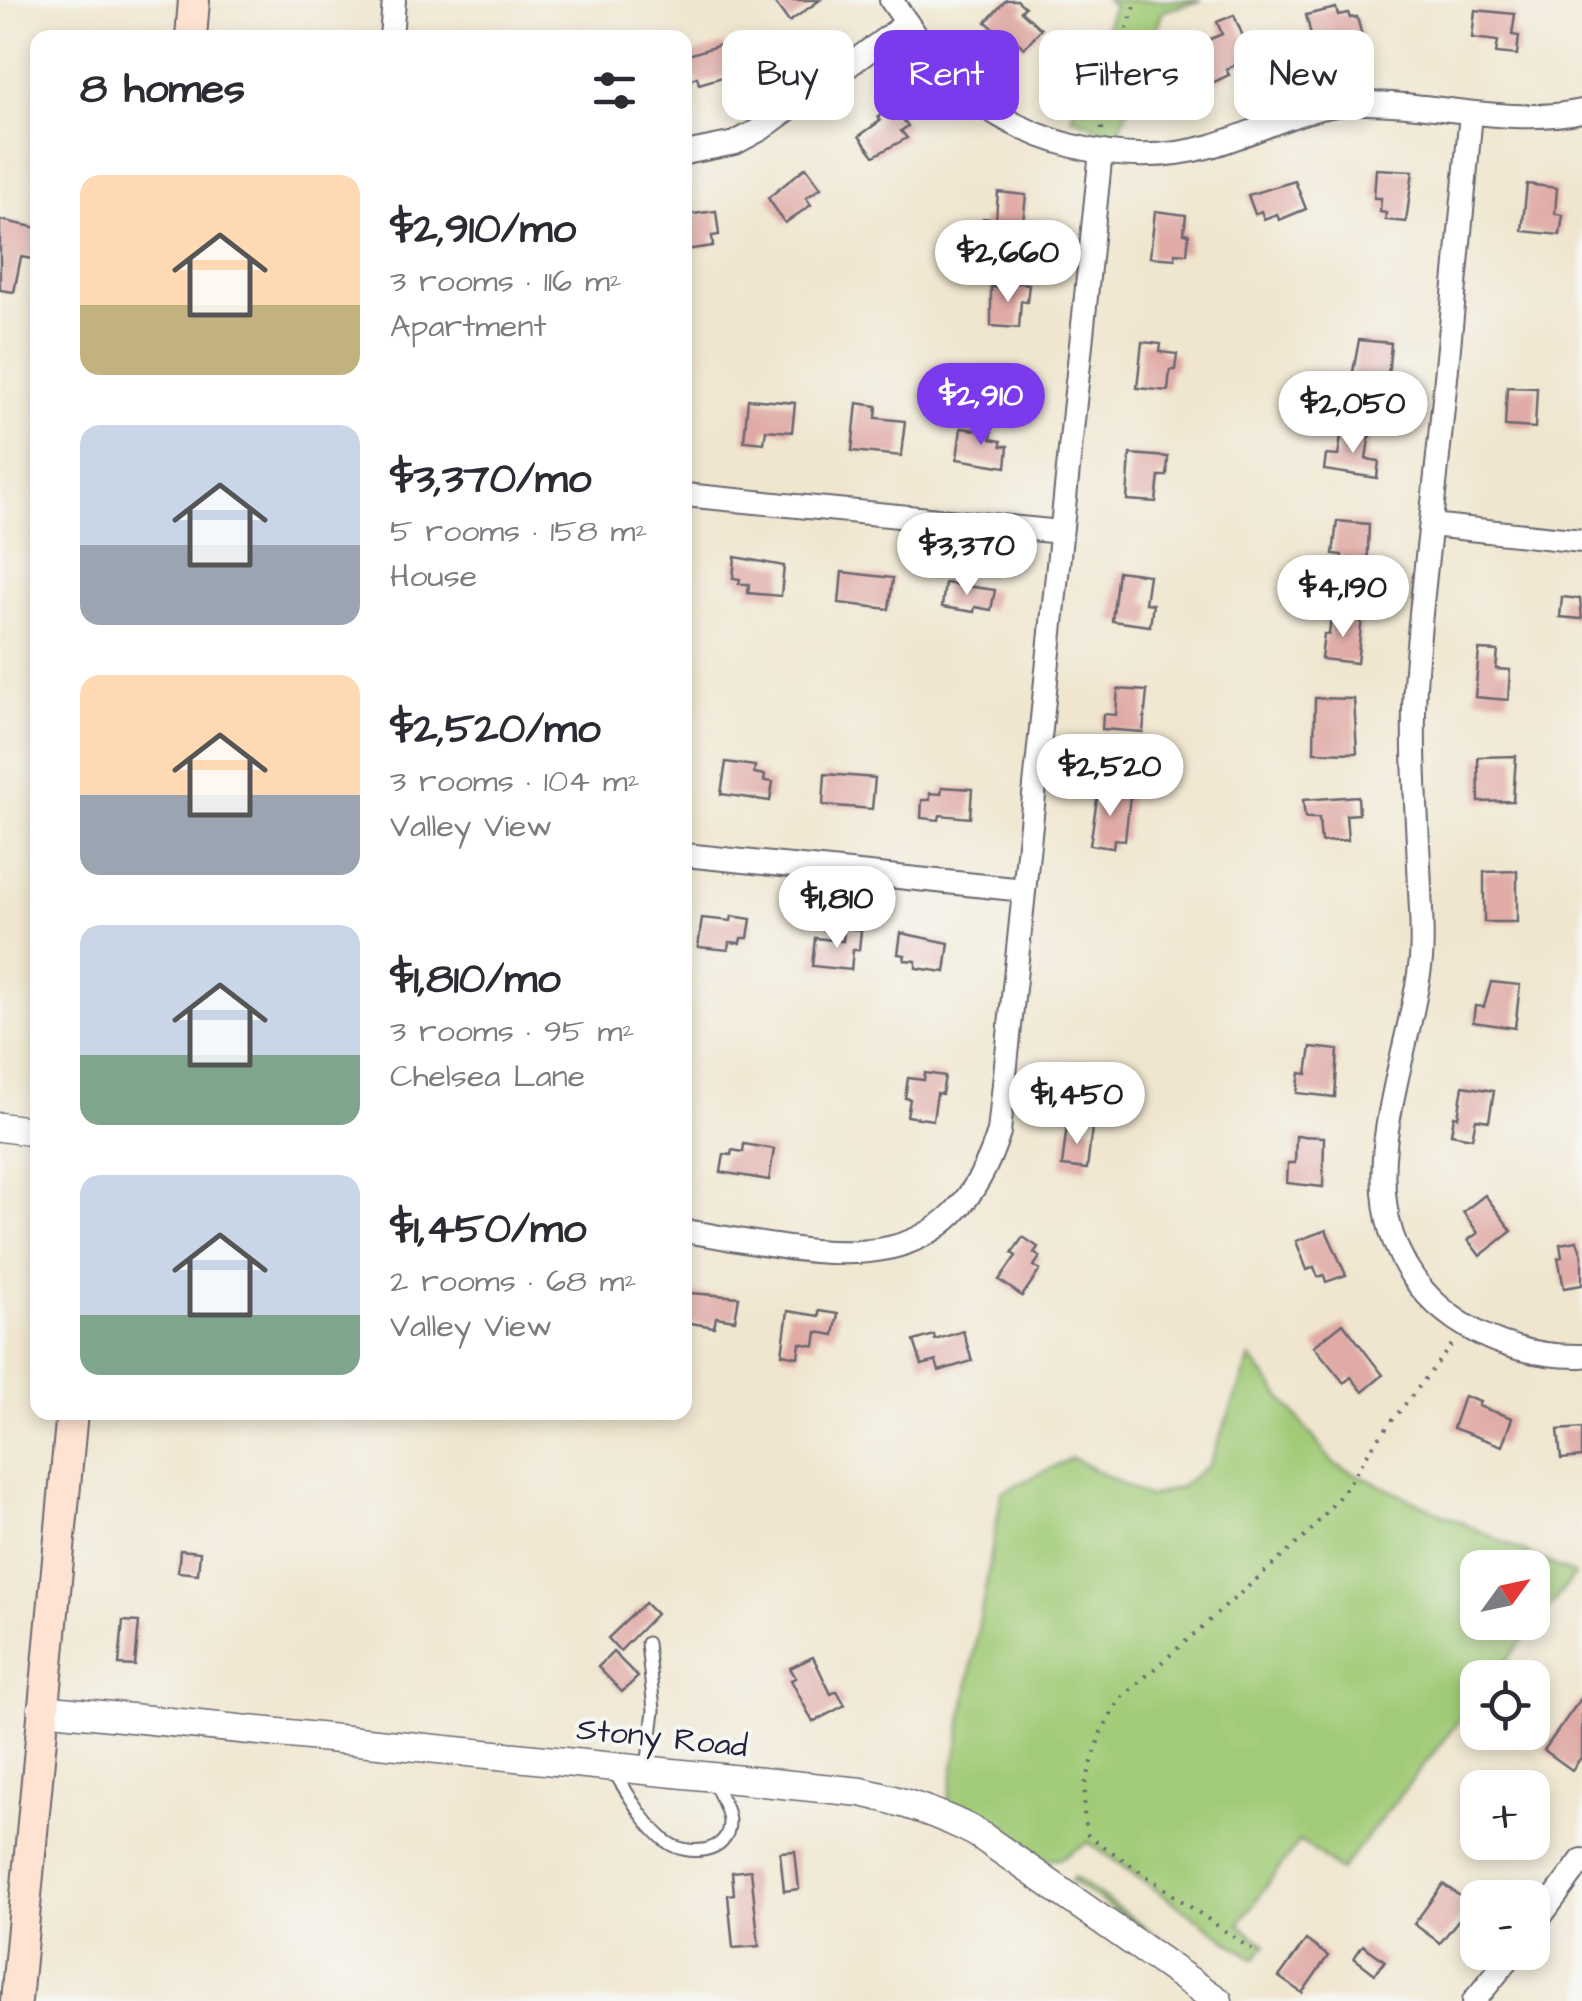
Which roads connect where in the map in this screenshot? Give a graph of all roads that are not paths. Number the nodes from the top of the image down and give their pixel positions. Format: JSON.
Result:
{"nodes":[{"id":1,"x":194,"y":0,"type":"edge"},
{"id":2,"x":394,"y":0,"type":"edge"},
{"id":3,"x":891,"y":0,"type":"edge"},
{"id":4,"x":907,"y":23,"type":"junction"},
{"id":5,"x":192,"y":30,"type":"edge"},
{"id":6,"x":391,"y":30,"type":"edge"},
{"id":7,"x":1471,"y":112,"type":"junction"},
{"id":8,"x":1582,"y":112,"type":"edge"},
{"id":9,"x":692,"y":151,"type":"edge"},
{"id":10,"x":1101,"y":152,"type":"junction"},
{"id":11,"x":692,"y":496,"type":"edge"},
{"id":12,"x":1431,"y":526,"type":"junction"},
{"id":13,"x":1061,"y":532,"type":"junction"},
{"id":14,"x":1582,"y":541,"type":"edge"},
{"id":15,"x":692,"y":856,"type":"edge"},
{"id":16,"x":1024,"y":890,"type":"junction"},
{"id":17,"x":0,"y":1128,"type":"edge"},
{"id":18,"x":30,"y":1131,"type":"edge"},
{"id":19,"x":692,"y":1231,"type":"edge"},
{"id":20,"x":1582,"y":1356,"type":"edge"},
{"id":21,"x":71,"y":1420,"type":"edge"},
{"id":22,"x":647,"y":1643,"type":"dead end"},
{"id":23,"x":42,"y":1709,"type":"junction"},
{"id":24,"x":612,"y":1768,"type":"junction"},
{"id":25,"x":646,"y":1772,"type":"junction"},
{"id":26,"x":712,"y":1778,"type":"junction"},
{"id":27,"x":1582,"y":1860,"type":"edge"},
{"id":28,"x":1550,"y":1904,"type":"edge"},
{"id":29,"x":1499,"y":1970,"type":"edge"},
{"id":30,"x":16,"y":2001,"type":"edge"},
{"id":31,"x":1218,"y":2001,"type":"edge"},
{"id":32,"x":1474,"y":2001,"type":"edge"}],
"edges":[{"from":1,"to":5,"type":"main road"},
{"from":2,"to":6,"type":"street"},
{"from":3,"to":4,"type":"street"},
{"from":4,"to":9,"type":"street"},
{"from":4,"to":10,"type":"street"},
{"from":7,"to":8,"type":"street"},
{"from":7,"to":10,"type":"street"},
{"from":7,"to":12,"type":"street"},
{"from":10,"to":13,"type":"street"},
{"from":11,"to":13,"type":"street"},
{"from":12,"to":14,"type":"street"},
{"from":12,"to":20,"type":"street"},
{"from":13,"to":16,"type":"street"},
{"from":15,"to":16,"type":"street"},
{"from":16,"to":19,"type":"street"},
{"from":17,"to":18,"type":"street"},
{"from":21,"to":23,"type":"main road"},
{"from":22,"to":25,"type":"lane"},
{"from":23,"to":24,"type":"street","name":"Stony Road"},
{"from":23,"to":30,"type":"main road"},
{"from":24,"to":25,"type":"street","name":"Stony Road"},
{"from":24,"to":26,"type":"lane"},
{"from":25,"to":26,"type":"street","name":"Stony Road"},
{"from":26,"to":31,"type":"street","name":"Stony Road"},
{"from":27,"to":28,"type":"street"},
{"from":29,"to":32,"type":"street"}]}
